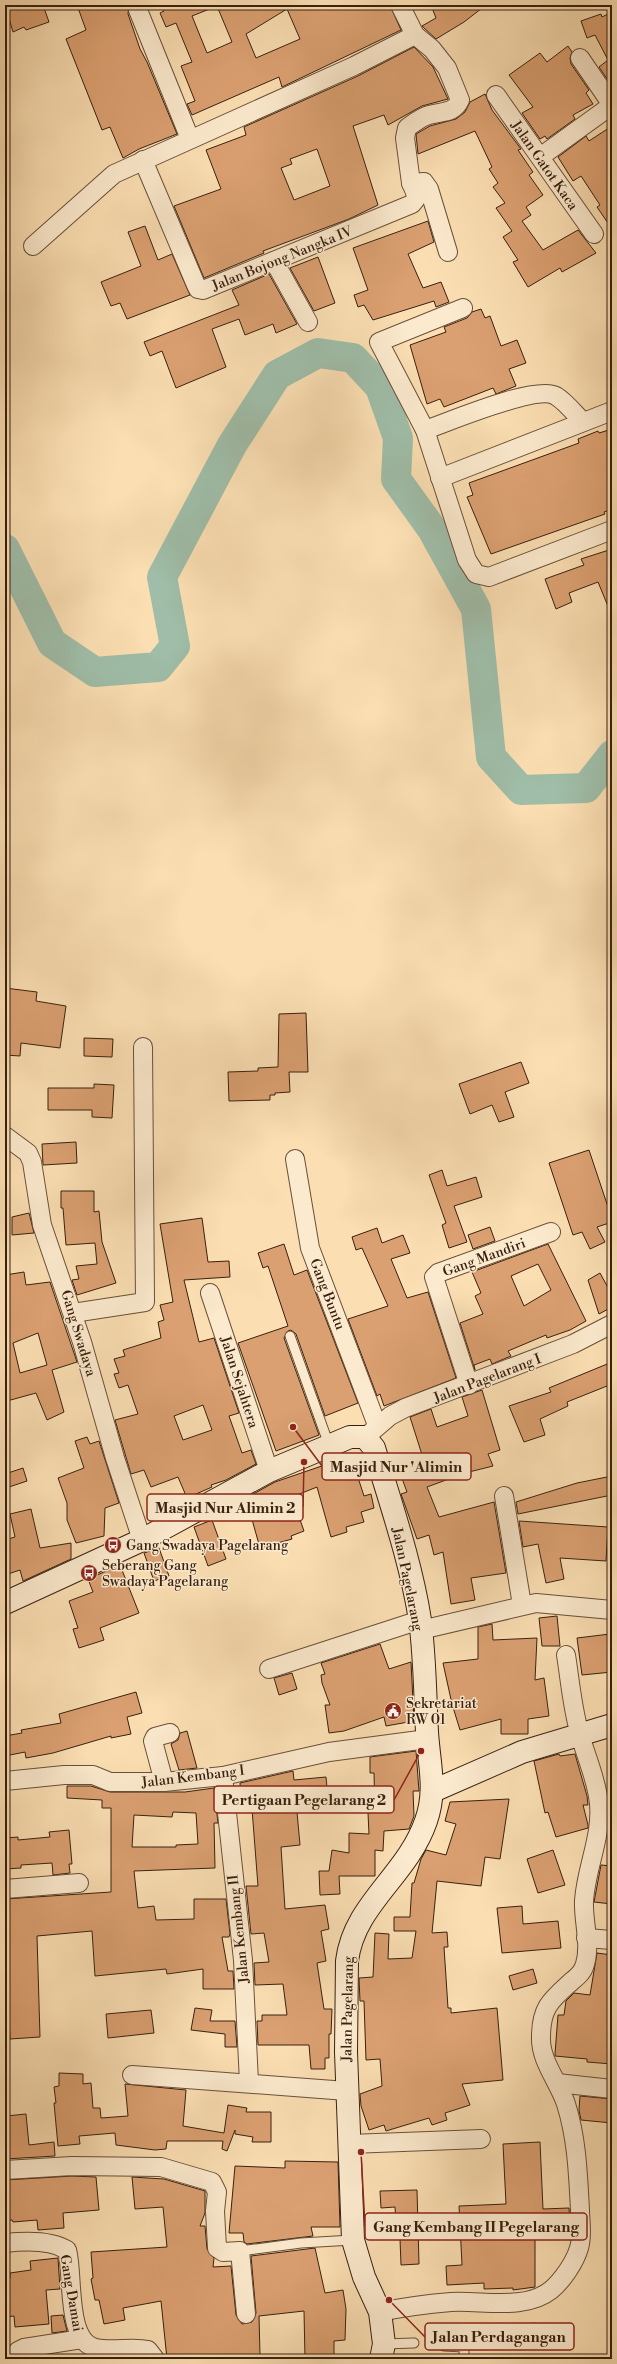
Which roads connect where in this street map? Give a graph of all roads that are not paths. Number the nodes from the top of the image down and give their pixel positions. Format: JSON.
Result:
{"nodes":[{"id":1,"x":400,"y":5,"type":"edge"},
{"id":2,"x":138,"y":10,"type":"dead end"},
{"id":3,"x":415,"y":35,"type":"junction"},
{"id":4,"x":580,"y":58,"type":"dead end"},
{"id":5,"x":496,"y":95,"type":"dead end"},
{"id":6,"x":612,"y":105,"type":"edge"},
{"id":7,"x":190,"y":139,"type":"junction"},
{"id":8,"x":540,"y":157,"type":"junction"},
{"id":9,"x":143,"y":160,"type":"junction"},
{"id":10,"x":411,"y":183,"type":"junction"},
{"id":11,"x":594,"y":234,"type":"dead end"},
{"id":12,"x":33,"y":246,"type":"dead end"},
{"id":13,"x":448,"y":252,"type":"dead end"},
{"id":14,"x":274,"y":261,"type":"junction"},
{"id":15,"x":463,"y":308,"type":"dead end"},
{"id":16,"x":308,"y":322,"type":"dead end"},
{"id":17,"x":612,"y":411,"type":"edge"},
{"id":18,"x":583,"y":422,"type":"junction"},
{"id":19,"x":425,"y":430,"type":"junction"},
{"id":20,"x":440,"y":478,"type":"junction"},
{"id":21,"x":612,"y":530,"type":"edge"},
{"id":22,"x":143,"y":1046,"type":"dead end"},
{"id":23,"x":9,"y":1143,"type":"edge"},
{"id":24,"x":295,"y":1159,"type":"dead end"},
{"id":25,"x":551,"y":1232,"type":"dead end"},
{"id":26,"x":210,"y":1293,"type":"dead end"},
{"id":27,"x":73,"y":1314,"type":"junction"},
{"id":28,"x":612,"y":1324,"type":"edge"},
{"id":29,"x":290,"y":1336,"type":"dead end"},
{"id":30,"x":469,"y":1385,"type":"junction"},
{"id":31,"x":371,"y":1431,"type":"junction"},
{"id":32,"x":329,"y":1445,"type":"junction"},
{"id":33,"x":269,"y":1471,"type":"junction"},
{"id":34,"x":504,"y":1496,"type":"dead end"},
{"id":35,"x":142,"y":1540,"type":"junction"},
{"id":36,"x":5,"y":1603,"type":"edge"},
{"id":37,"x":522,"y":1605,"type":"junction"},
{"id":38,"x":612,"y":1610,"type":"edge"},
{"id":39,"x":420,"y":1625,"type":"junction"},
{"id":40,"x":566,"y":1655,"type":"dead end"},
{"id":41,"x":269,"y":1669,"type":"dead end"},
{"id":42,"x":612,"y":1726,"type":"edge"},
{"id":43,"x":170,"y":1732,"type":"dead end"},
{"id":44,"x":579,"y":1733,"type":"junction"},
{"id":45,"x":427,"y":1739,"type":"junction"},
{"id":46,"x":223,"y":1776,"type":"junction"},
{"id":47,"x":5,"y":1781,"type":"edge"},
{"id":48,"x":164,"y":1782,"type":"junction"},
{"id":49,"x":433,"y":1791,"type":"junction"},
{"id":50,"x":79,"y":1884,"type":"dead end"},
{"id":51,"x":5,"y":1889,"type":"edge"},
{"id":52,"x":586,"y":1938,"type":"junction"},
{"id":53,"x":612,"y":1940,"type":"edge"},
{"id":54,"x":132,"y":2075,"type":"dead end"},
{"id":55,"x":249,"y":2082,"type":"junction"},
{"id":56,"x":557,"y":2083,"type":"junction"},
{"id":57,"x":612,"y":2088,"type":"edge"},
{"id":58,"x":347,"y":2091,"type":"junction"},
{"id":59,"x":480,"y":2139,"type":"dead end"},
{"id":60,"x":350,"y":2144,"type":"junction"},
{"id":61,"x":5,"y":2170,"type":"edge"},
{"id":62,"x":353,"y":2240,"type":"junction"},
{"id":63,"x":5,"y":2243,"type":"edge"},
{"id":64,"x":240,"y":2251,"type":"junction"},
{"id":65,"x":380,"y":2312,"type":"junction"},
{"id":66,"x":246,"y":2314,"type":"dead end"},
{"id":67,"x":82,"y":2340,"type":"junction"},
{"id":68,"x":414,"y":2343,"type":"dead end"},
{"id":69,"x":444,"y":2346,"type":"dead end"},
{"id":70,"x":382,"y":2352,"type":"edge"},
{"id":71,"x":16,"y":2359,"type":"edge"},
{"id":72,"x":155,"y":2359,"type":"edge"},
{"id":73,"x":464,"y":2359,"type":"edge"}],
"edges":[{"from":1,"to":3,"type":"street","name":"Jalan Bojong Nangka IV"},
{"from":2,"to":7,"type":"street"},
{"from":3,"to":7,"type":"street"},
{"from":3,"to":10,"type":"street","name":"Jalan Bojong Nangka IV"},
{"from":4,"to":6,"type":"street"},
{"from":5,"to":8,"type":"street","name":"Jalan Gatot Kaca"},
{"from":6,"to":8,"type":"street"},
{"from":7,"to":9,"type":"street"},
{"from":8,"to":11,"type":"street","name":"Jalan Gatot Kaca"},
{"from":9,"to":12,"type":"street"},
{"from":9,"to":14,"type":"street","name":"Jalan Bojong Nangka IV"},
{"from":10,"to":13,"type":"street"},
{"from":10,"to":14,"type":"street","name":"Jalan Bojong Nangka IV"},
{"from":14,"to":16,"type":"street"},
{"from":15,"to":19,"type":"street"},
{"from":17,"to":18,"type":"street"},
{"from":18,"to":19,"type":"street"},
{"from":18,"to":20,"type":"street"},
{"from":19,"to":20,"type":"street"},
{"from":20,"to":21,"type":"street"},
{"from":22,"to":27,"type":"street"},
{"from":23,"to":27,"type":"street","name":"Gang Swadaya"},
{"from":24,"to":31,"type":"street","name":"Gang Buntu"},
{"from":25,"to":30,"type":"street","name":"Gang Mandiri"},
{"from":26,"to":33,"type":"street","name":"Jalan Sejahtera"},
{"from":27,"to":35,"type":"street","name":"Gang Swadaya"},
{"from":28,"to":30,"type":"street","name":"Jalan Pagelarang I"},
{"from":29,"to":32,"type":"lane"},
{"from":30,"to":31,"type":"street","name":"Jalan Pagelarang I"},
{"from":31,"to":32,"type":"street"},
{"from":31,"to":39,"type":"street","name":"Jalan Pagelarang"},
{"from":32,"to":33,"type":"street"},
{"from":33,"to":35,"type":"street"},
{"from":34,"to":37,"type":"street"},
{"from":35,"to":36,"type":"street"},
{"from":37,"to":38,"type":"street"},
{"from":37,"to":39,"type":"street"},
{"from":39,"to":41,"type":"street"},
{"from":39,"to":45,"type":"street","name":"Jalan Pagelarang"},
{"from":40,"to":44,"type":"street"},
{"from":42,"to":44,"type":"street"},
{"from":43,"to":48,"type":"street"},
{"from":44,"to":49,"type":"street"},
{"from":44,"to":52,"type":"street"},
{"from":45,"to":46,"type":"street","name":"Jalan Kembang I"},
{"from":45,"to":49,"type":"street","name":"Jalan Pagelarang"},
{"from":46,"to":48,"type":"street","name":"Jalan Kembang I"},
{"from":46,"to":55,"type":"street","name":"Jalan Kembang II"},
{"from":47,"to":48,"type":"street","name":"Jalan Kembang I"},
{"from":49,"to":58,"type":"street","name":"Jalan Pagelarang"},
{"from":50,"to":51,"type":"street"},
{"from":52,"to":53,"type":"street"},
{"from":52,"to":56,"type":"street"},
{"from":54,"to":55,"type":"street"},
{"from":55,"to":58,"type":"street"},
{"from":56,"to":57,"type":"street"},
{"from":56,"to":65,"type":"street"},
{"from":58,"to":60,"type":"street","name":"Jalan Pagelarang"},
{"from":59,"to":60,"type":"street"},
{"from":60,"to":62,"type":"street","name":"Jalan Pagelarang"},
{"from":61,"to":64,"type":"street"},
{"from":62,"to":64,"type":"lane"},
{"from":62,"to":65,"type":"street","name":"Jalan Pagelarang"},
{"from":63,"to":67,"type":"street","name":"Gang Damai"},
{"from":64,"to":66,"type":"street"},
{"from":65,"to":70,"type":"street","name":"Jalan Pagelarang"},
{"from":67,"to":71,"type":"street"},
{"from":67,"to":72,"type":"street","name":"Gang Damai"},
{"from":68,"to":70,"type":"lane"},
{"from":69,"to":73,"type":"lane"}]}
